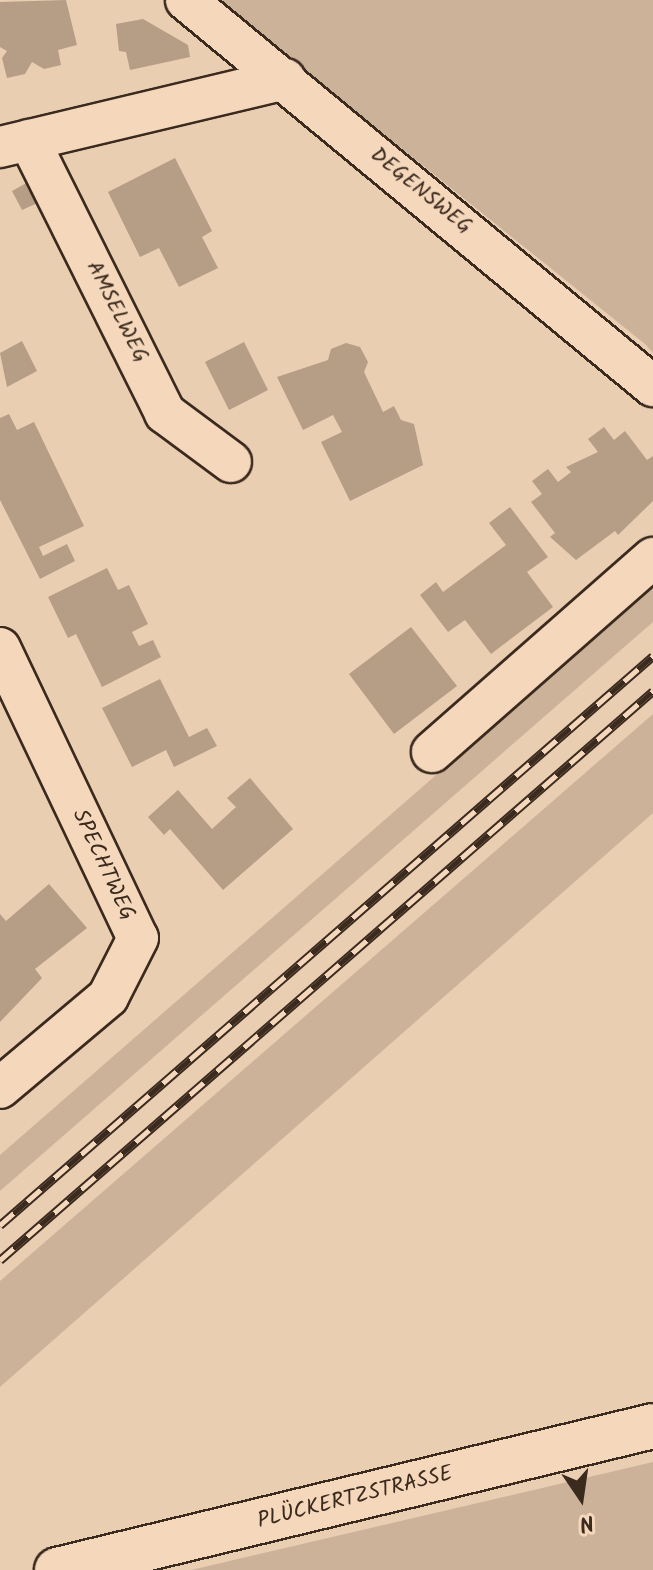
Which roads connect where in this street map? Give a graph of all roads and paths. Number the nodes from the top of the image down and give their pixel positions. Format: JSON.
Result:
{"nodes":[{"id":1,"x":186,"y":0,"type":"edge"},
{"id":2,"x":285,"y":79,"type":"junction"},
{"id":3,"x":15,"y":144,"type":"edge"},
{"id":4,"x":653,"y":386,"type":"edge"},
{"id":5,"x":231,"y":462,"type":"dead end"},
{"id":6,"x":653,"y":558,"type":"edge"},
{"id":7,"x":0,"y":648,"type":"edge"},
{"id":8,"x":432,"y":752,"type":"dead end"},
{"id":9,"x":0,"y":1088,"type":"edge"},
{"id":10,"x":653,"y":1426,"type":"edge"},
{"id":11,"x":57,"y":1570,"type":"edge"}],
"edges":[{"from":1,"to":2,"type":"street","name":"DEGENSWEG"},
{"from":2,"to":3,"type":"street","name":"AMSELWEG"},
{"from":2,"to":4,"type":"street","name":"DEGENSWEG"},
{"from":3,"to":5,"type":"street","name":"AMSELWEG"},
{"from":6,"to":8,"type":"street"},
{"from":7,"to":9,"type":"street","name":"SPECHTWEG"},
{"from":10,"to":11,"type":"street","name":"PLÜCKERTZSTRASSE"}]}
